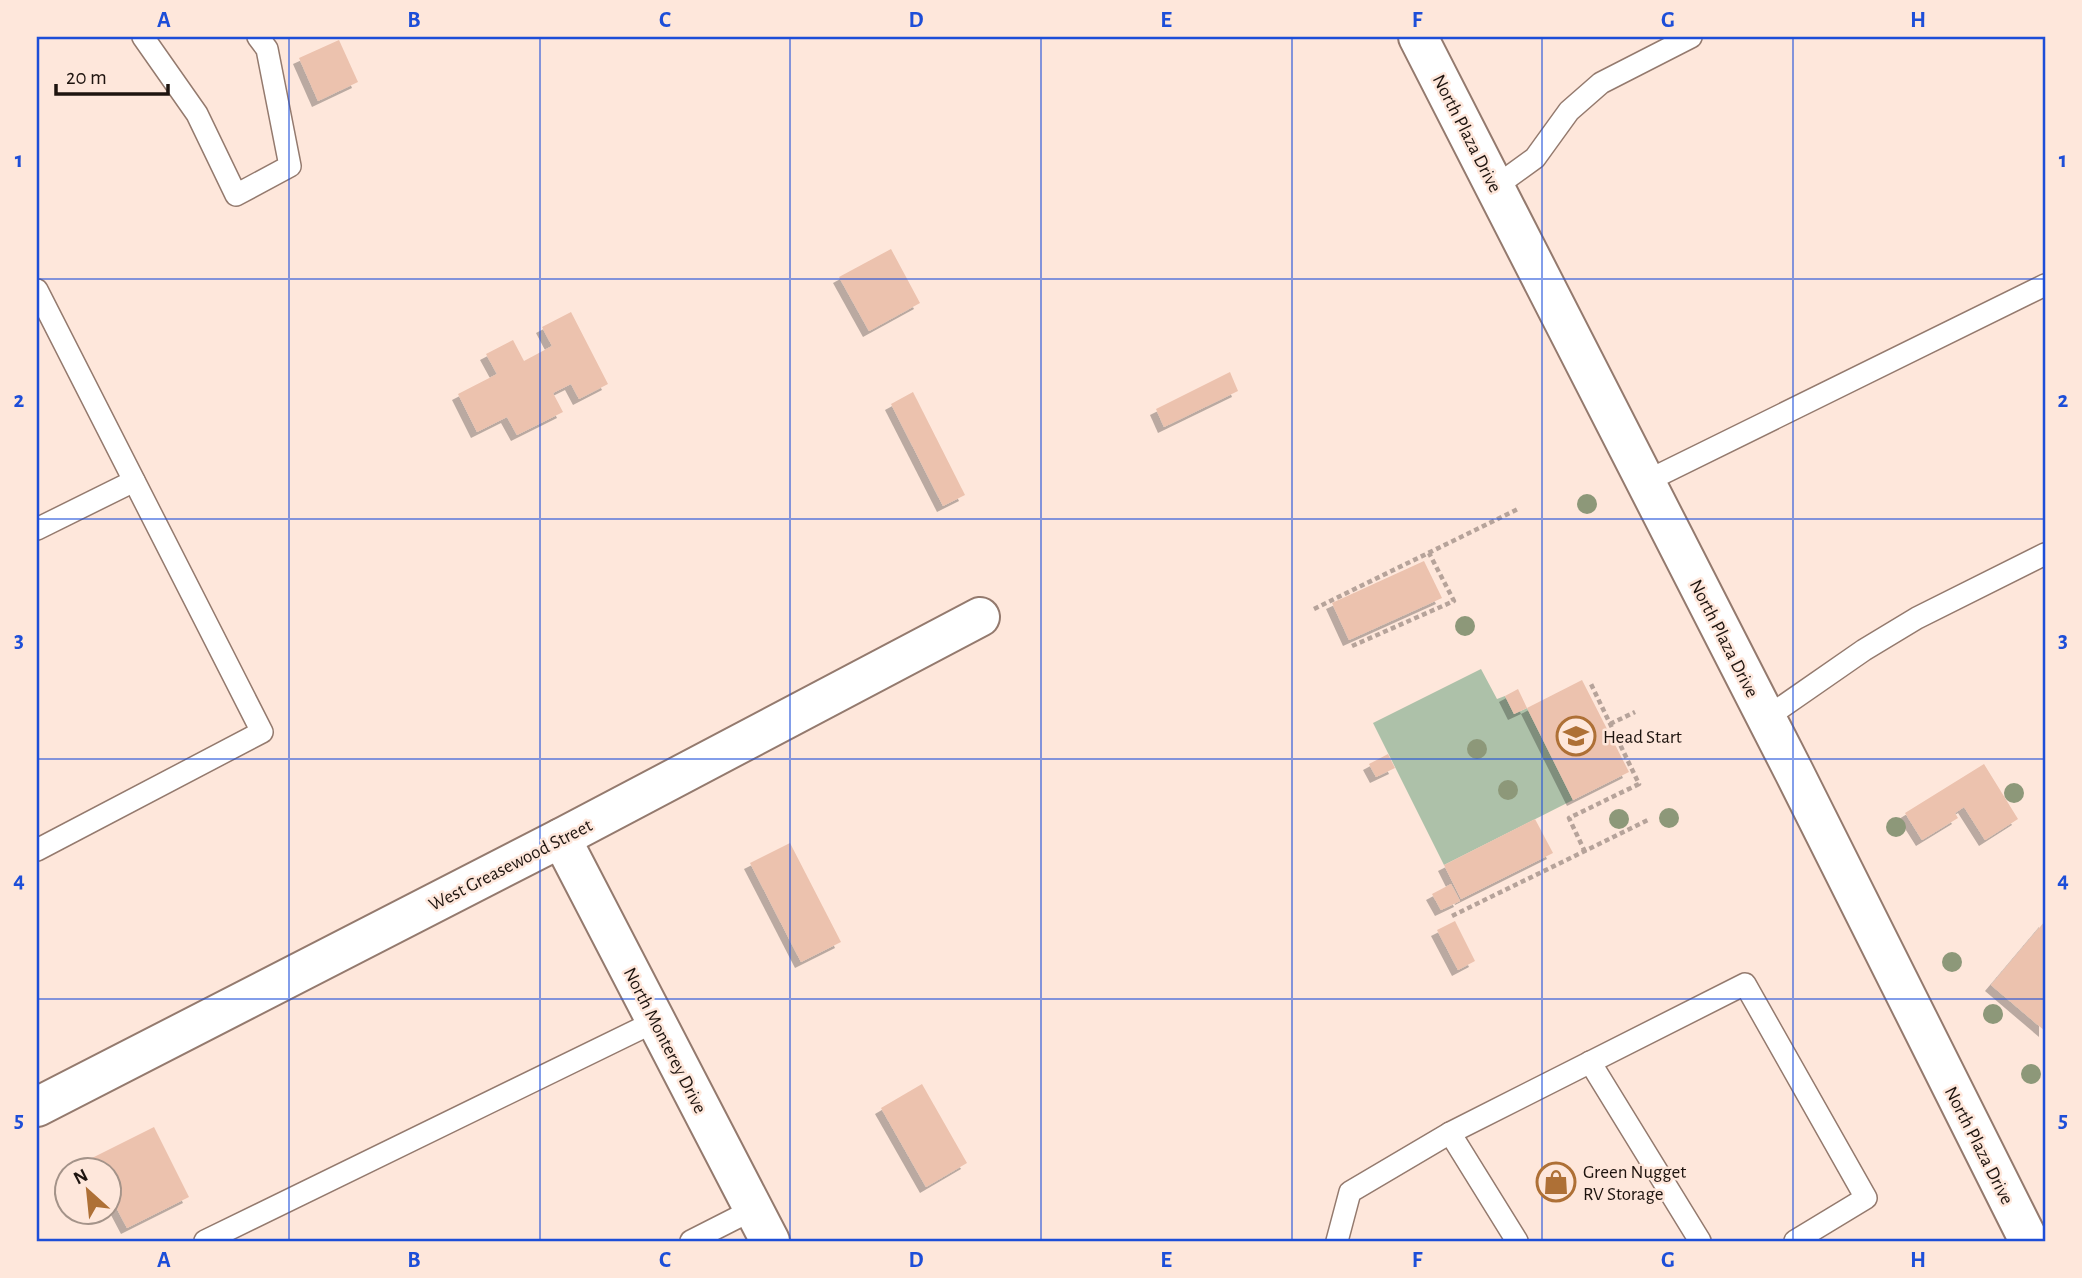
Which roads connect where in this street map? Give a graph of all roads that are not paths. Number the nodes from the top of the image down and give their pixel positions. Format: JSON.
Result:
{"nodes":[{"id":1,"x":143,"y":37,"type":"edge"},
{"id":2,"x":258,"y":37,"type":"edge"},
{"id":3,"x":1418,"y":37,"type":"edge"},
{"id":4,"x":1691,"y":37,"type":"edge"},
{"id":5,"x":1495,"y":187,"type":"junction"},
{"id":6,"x":2045,"y":285,"type":"edge"},
{"id":7,"x":37,"y":290,"type":"edge"},
{"id":8,"x":134,"y":481,"type":"junction"},
{"id":9,"x":1645,"y":482,"type":"junction"},
{"id":10,"x":37,"y":528,"type":"edge"},
{"id":11,"x":2045,"y":554,"type":"edge"},
{"id":12,"x":980,"y":617,"type":"dead end"},
{"id":13,"x":1766,"y":718,"type":"junction"},
{"id":14,"x":561,"y":838,"type":"junction"},
{"id":15,"x":37,"y":850,"type":"edge"},
{"id":16,"x":656,"y":1021,"type":"junction"},
{"id":17,"x":1590,"y":1062,"type":"junction"},
{"id":18,"x":37,"y":1107,"type":"edge"},
{"id":19,"x":1450,"y":1133,"type":"junction"},
{"id":20,"x":762,"y":1225,"type":"edge"},
{"id":21,"x":205,"y":1241,"type":"edge"},
{"id":22,"x":691,"y":1241,"type":"edge"},
{"id":23,"x":1337,"y":1241,"type":"edge"},
{"id":24,"x":1517,"y":1241,"type":"edge"},
{"id":25,"x":1700,"y":1241,"type":"edge"},
{"id":26,"x":1795,"y":1241,"type":"edge"},
{"id":27,"x":2029,"y":1241,"type":"edge"}],
"edges":[{"from":1,"to":2,"type":"lane"},
{"from":3,"to":5,"type":"street","name":"North Plaza Drive"},
{"from":4,"to":5,"type":"lane"},
{"from":5,"to":9,"type":"street","name":"North Plaza Drive"},
{"from":6,"to":9,"type":"lane"},
{"from":7,"to":8,"type":"lane"},
{"from":8,"to":10,"type":"lane"},
{"from":8,"to":15,"type":"lane"},
{"from":9,"to":13,"type":"street","name":"North Plaza Drive"},
{"from":11,"to":13,"type":"lane"},
{"from":12,"to":14,"type":"street","name":"West Greasewood Street"},
{"from":13,"to":27,"type":"street","name":"North Plaza Drive"},
{"from":14,"to":16,"type":"street","name":"North Monterey Drive"},
{"from":14,"to":18,"type":"street","name":"West Greasewood Street"},
{"from":16,"to":20,"type":"street","name":"North Monterey Drive"},
{"from":16,"to":21,"type":"lane"},
{"from":17,"to":19,"type":"lane"},
{"from":17,"to":25,"type":"lane"},
{"from":17,"to":26,"type":"lane"},
{"from":19,"to":23,"type":"lane"},
{"from":19,"to":24,"type":"lane"},
{"from":20,"to":22,"type":"lane"}]}
